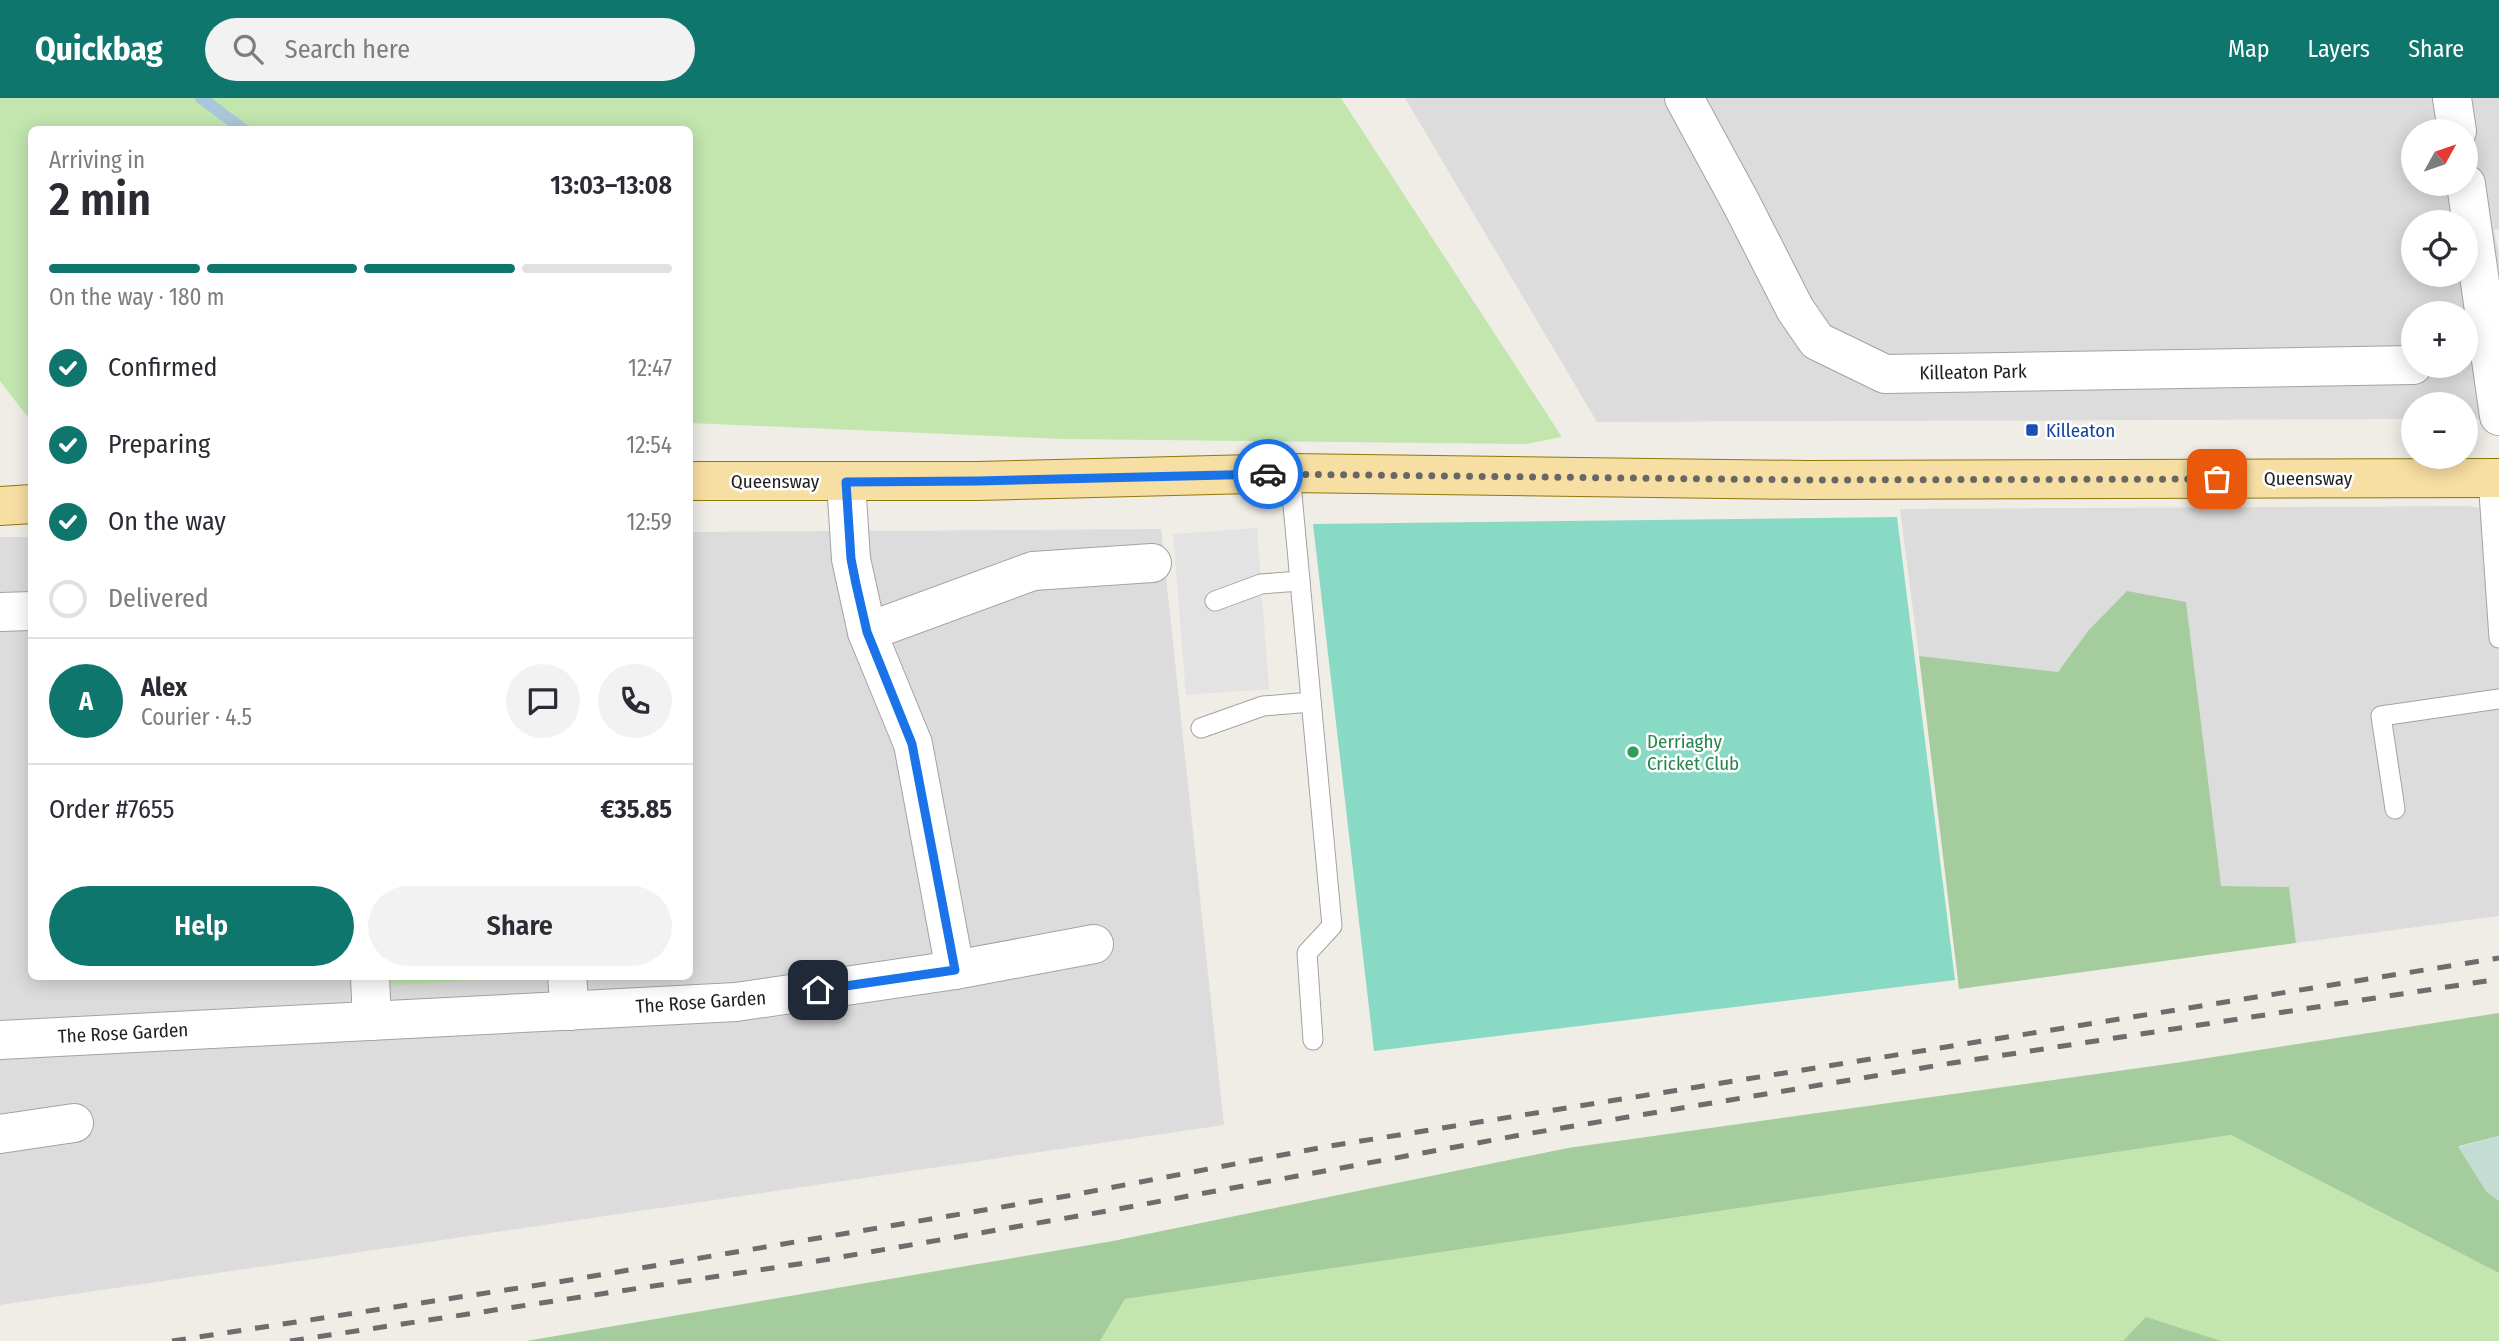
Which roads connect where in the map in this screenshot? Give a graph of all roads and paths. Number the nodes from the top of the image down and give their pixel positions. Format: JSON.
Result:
{"nodes":[{"id":1,"x":1684,"y":98,"type":"edge"},
{"id":2,"x":2452,"y":98,"type":"edge"},
{"id":3,"x":2455,"y":119,"type":"edge"},
{"id":4,"x":2467,"y":196,"type":"edge"},
{"id":5,"x":2474,"y":301,"type":"edge"},
{"id":6,"x":2478,"y":361,"type":"edge"},
{"id":7,"x":2401,"y":365,"type":"edge"},
{"id":8,"x":2499,"y":416,"type":"edge"},
{"id":9,"x":1290,"y":474,"type":"junction"},
{"id":10,"x":2493,"y":478,"type":"edge"},
{"id":11,"x":693,"y":481,"type":"edge"},
{"id":12,"x":846,"y":482,"type":"junction"},
{"id":13,"x":28,"y":504,"type":"edge"},
{"id":14,"x":0,"y":506,"type":"edge"},
{"id":15,"x":1152,"y":563,"type":"dead end"},
{"id":16,"x":1300,"y":581,"type":"junction"},
{"id":17,"x":1215,"y":601,"type":"dead end"},
{"id":18,"x":28,"y":611,"type":"edge"},
{"id":19,"x":0,"y":612,"type":"edge"},
{"id":20,"x":867,"y":632,"type":"junction"},
{"id":21,"x":2499,"y":638,"type":"edge"},
{"id":22,"x":2499,"y":699,"type":"edge"},
{"id":23,"x":1311,"y":702,"type":"junction"},
{"id":24,"x":1201,"y":727,"type":"dead end"},
{"id":25,"x":2395,"y":808,"type":"dead end"},
{"id":26,"x":1094,"y":944,"type":"dead end"},
{"id":27,"x":955,"y":970,"type":"junction"},
{"id":28,"x":369,"y":980,"type":"edge"},
{"id":29,"x":569,"y":994,"type":"edge"},
{"id":30,"x":372,"y":1021,"type":"junction"},
{"id":31,"x":0,"y":1040,"type":"edge"},
{"id":32,"x":1313,"y":1040,"type":"dead end"},
{"id":33,"x":74,"y":1123,"type":"dead end"},
{"id":34,"x":0,"y":1134,"type":"edge"}],
"edges":[{"from":1,"to":7,"type":"street","name":"Killeaton Park"},
{"from":2,"to":3,"type":"street"},
{"from":4,"to":5,"type":"street"},
{"from":6,"to":8,"type":"street"},
{"from":9,"to":10,"type":"main road","name":"Queensway"},
{"from":9,"to":12,"type":"main road","name":"Queensway"},
{"from":9,"to":16,"type":"lane"},
{"from":10,"to":21,"type":"lane"},
{"from":11,"to":12,"type":"main road","name":"Queensway"},
{"from":12,"to":20,"type":"street"},
{"from":13,"to":14,"type":"main road"},
{"from":15,"to":20,"type":"street"},
{"from":16,"to":17,"type":"lane"},
{"from":16,"to":23,"type":"lane"},
{"from":18,"to":19,"type":"street"},
{"from":20,"to":27,"type":"street"},
{"from":22,"to":25,"type":"lane"},
{"from":23,"to":24,"type":"lane"},
{"from":23,"to":32,"type":"lane"},
{"from":26,"to":27,"type":"street","name":"The Rose Garden"},
{"from":27,"to":29,"type":"street","name":"The Rose Garden"},
{"from":28,"to":30,"type":"street"},
{"from":29,"to":30,"type":"street","name":"The Rose Garden"},
{"from":30,"to":31,"type":"street","name":"The Rose Garden"},
{"from":33,"to":34,"type":"street"}]}
